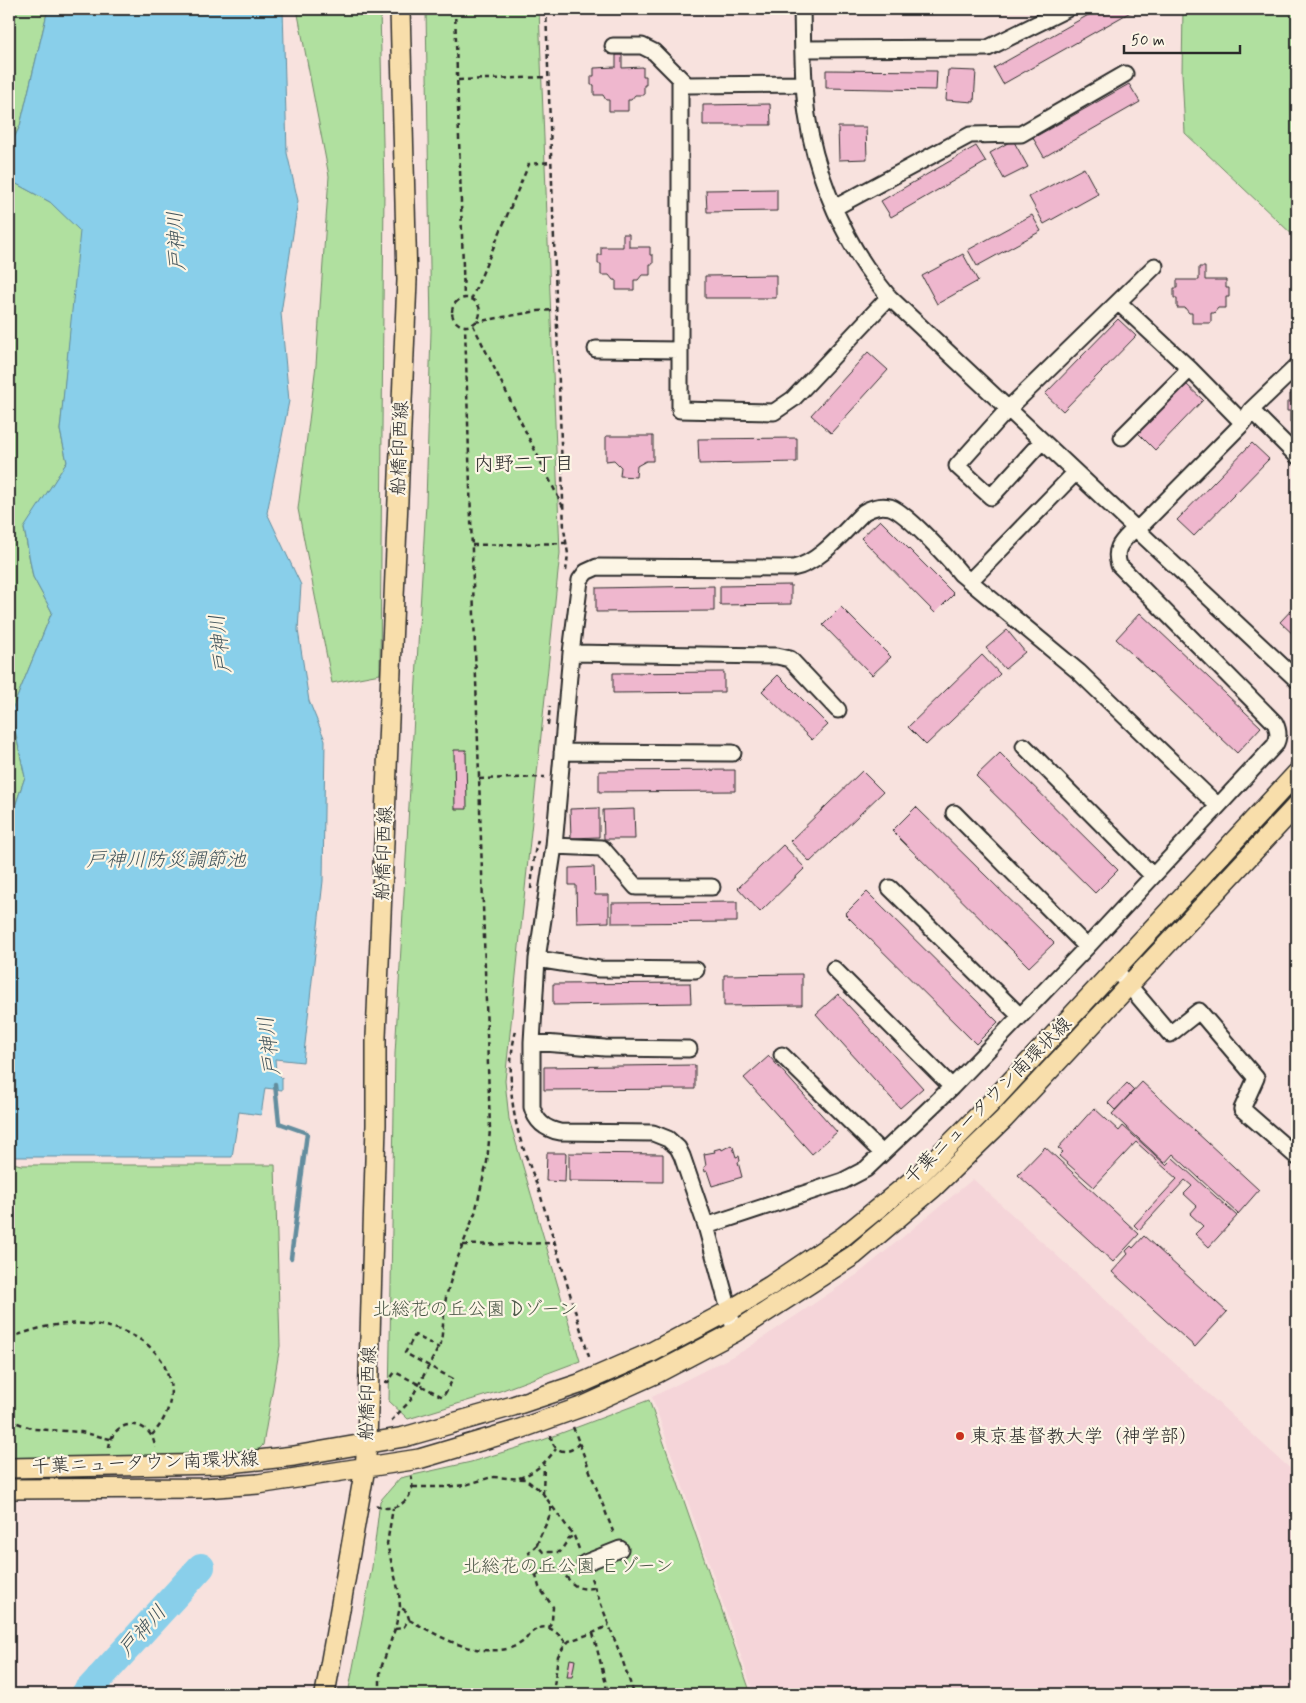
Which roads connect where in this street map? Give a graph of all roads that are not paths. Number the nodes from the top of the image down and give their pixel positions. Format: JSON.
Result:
{"nodes":[{"id":1,"x":400,"y":9,"type":"edge"},
{"id":2,"x":802,"y":9,"type":"edge"},
{"id":3,"x":1067,"y":9,"type":"edge"},
{"id":4,"x":613,"y":46,"type":"dead end"},
{"id":5,"x":804,"y":49,"type":"junction"},
{"id":6,"x":1125,"y":74,"type":"dead end"},
{"id":7,"x":680,"y":78,"type":"junction"},
{"id":8,"x":804,"y":84,"type":"junction"},
{"id":9,"x":834,"y":208,"type":"junction"},
{"id":10,"x":1155,"y":266,"type":"dead end"},
{"id":11,"x":889,"y":297,"type":"junction"},
{"id":12,"x":1118,"y":302,"type":"junction"},
{"id":13,"x":596,"y":349,"type":"dead end"},
{"id":14,"x":680,"y":350,"type":"junction"},
{"id":15,"x":1297,"y":366,"type":"edge"},
{"id":16,"x":1190,"y":369,"type":"junction"},
{"id":17,"x":1008,"y":409,"type":"junction"},
{"id":18,"x":1247,"y":417,"type":"junction"},
{"id":19,"x":1122,"y":437,"type":"dead end"},
{"id":20,"x":1042,"y":441,"type":"junction"},
{"id":21,"x":1297,"y":456,"type":"edge"},
{"id":22,"x":1075,"y":473,"type":"junction"},
{"id":23,"x":1136,"y":529,"type":"junction"},
{"id":24,"x":970,"y":581,"type":"junction"},
{"id":25,"x":571,"y":653,"type":"junction"},
{"id":26,"x":1297,"y":680,"type":"edge"},
{"id":27,"x":838,"y":710,"type":"dead end"},
{"id":28,"x":1024,"y":746,"type":"dead end"},
{"id":29,"x":562,"y":752,"type":"junction"},
{"id":30,"x":733,"y":753,"type":"dead end"},
{"id":31,"x":1297,"y":773,"type":"edge"},
{"id":32,"x":1297,"y":805,"type":"edge"},
{"id":33,"x":1218,"y":806,"type":"junction"},
{"id":34,"x":954,"y":813,"type":"dead end"},
{"id":35,"x":554,"y":846,"type":"junction"},
{"id":36,"x":1153,"y":876,"type":"junction"},
{"id":37,"x":712,"y":887,"type":"dead end"},
{"id":38,"x":890,"y":888,"type":"dead end"},
{"id":39,"x":1087,"y":947,"type":"junction"},
{"id":40,"x":538,"y":959,"type":"junction"},
{"id":41,"x":834,"y":969,"type":"dead end"},
{"id":42,"x":1115,"y":969,"type":"junction"},
{"id":43,"x":696,"y":970,"type":"dead end"},
{"id":44,"x":1129,"y":985,"type":"junction"},
{"id":45,"x":1020,"y":1016,"type":"junction"},
{"id":46,"x":532,"y":1042,"type":"junction"},
{"id":47,"x":689,"y":1049,"type":"dead end"},
{"id":48,"x":782,"y":1055,"type":"dead end"},
{"id":49,"x":952,"y":1087,"type":"junction"},
{"id":50,"x":882,"y":1153,"type":"junction"},
{"id":51,"x":1297,"y":1157,"type":"edge"},
{"id":52,"x":706,"y":1226,"type":"junction"},
{"id":53,"x":729,"y":1311,"type":"junction"},
{"id":54,"x":735,"y":1332,"type":"junction"},
{"id":55,"x":367,"y":1443,"type":"junction"},
{"id":56,"x":9,"y":1468,"type":"edge"},
{"id":57,"x":365,"y":1468,"type":"junction"},
{"id":58,"x":9,"y":1489,"type":"edge"},
{"id":59,"x":620,"y":1549,"type":"road end"},
{"id":60,"x":585,"y":1563,"type":"road end"},
{"id":61,"x":326,"y":1694,"type":"edge"}],
"edges":[{"from":1,"to":55,"type":"main road","name":"船橋印西線"},
{"from":2,"to":5,"type":"street"},
{"from":3,"to":5,"type":"street"},
{"from":4,"to":7,"type":"street"},
{"from":5,"to":8,"type":"street"},
{"from":6,"to":9,"type":"street"},
{"from":7,"to":8,"type":"street"},
{"from":7,"to":14,"type":"street"},
{"from":8,"to":9,"type":"street"},
{"from":9,"to":11,"type":"street"},
{"from":10,"to":12,"type":"street"},
{"from":11,"to":14,"type":"street"},
{"from":11,"to":17,"type":"street"},
{"from":12,"to":16,"type":"street"},
{"from":12,"to":17,"type":"street"},
{"from":13,"to":14,"type":"street"},
{"from":15,"to":18,"type":"street"},
{"from":16,"to":18,"type":"street"},
{"from":16,"to":19,"type":"street"},
{"from":17,"to":20,"type":"street"},
{"from":17,"to":20,"type":"street"},
{"from":18,"to":21,"type":"street"},
{"from":18,"to":23,"type":"street"},
{"from":20,"to":22,"type":"street"},
{"from":22,"to":23,"type":"street"},
{"from":22,"to":24,"type":"street"},
{"from":23,"to":26,"type":"street"},
{"from":23,"to":33,"type":"street"},
{"from":24,"to":25,"type":"street"},
{"from":24,"to":33,"type":"street"},
{"from":25,"to":27,"type":"street"},
{"from":25,"to":29,"type":"street"},
{"from":28,"to":36,"type":"street"},
{"from":29,"to":30,"type":"street"},
{"from":29,"to":35,"type":"street"},
{"from":31,"to":42,"type":"main road","name":"千葉ニュータウン南環状線"},
{"from":32,"to":44,"type":"main road","name":"千葉ニュータウン南環状線"},
{"from":33,"to":36,"type":"street"},
{"from":34,"to":39,"type":"street"},
{"from":35,"to":37,"type":"street"},
{"from":35,"to":40,"type":"street"},
{"from":36,"to":39,"type":"street"},
{"from":38,"to":45,"type":"street"},
{"from":39,"to":45,"type":"street"},
{"from":40,"to":43,"type":"street"},
{"from":40,"to":46,"type":"street"},
{"from":41,"to":49,"type":"street"},
{"from":42,"to":44,"type":"street"},
{"from":42,"to":53,"type":"main road","name":"千葉ニュータウン南環状線"},
{"from":44,"to":51,"type":"street"},
{"from":44,"to":54,"type":"main road","name":"千葉ニュータウン南環状線"},
{"from":45,"to":49,"type":"street"},
{"from":46,"to":47,"type":"street"},
{"from":46,"to":52,"type":"street"},
{"from":48,"to":50,"type":"street"},
{"from":49,"to":50,"type":"street"},
{"from":50,"to":52,"type":"street"},
{"from":52,"to":53,"type":"street"},
{"from":53,"to":54,"type":"street"},
{"from":53,"to":55,"type":"main road","name":"千葉ニュータウン南環状線"},
{"from":54,"to":57,"type":"main road","name":"千葉ニュータウン南環状線"},
{"from":55,"to":56,"type":"main road","name":"千葉ニュータウン南環状線"},
{"from":55,"to":57,"type":"main road","name":"船橋印西線"},
{"from":57,"to":58,"type":"main road","name":"千葉ニュータウン南環状線"},
{"from":57,"to":61,"type":"main road","name":"船橋印西線"},
{"from":59,"to":60,"type":"street"}]}
